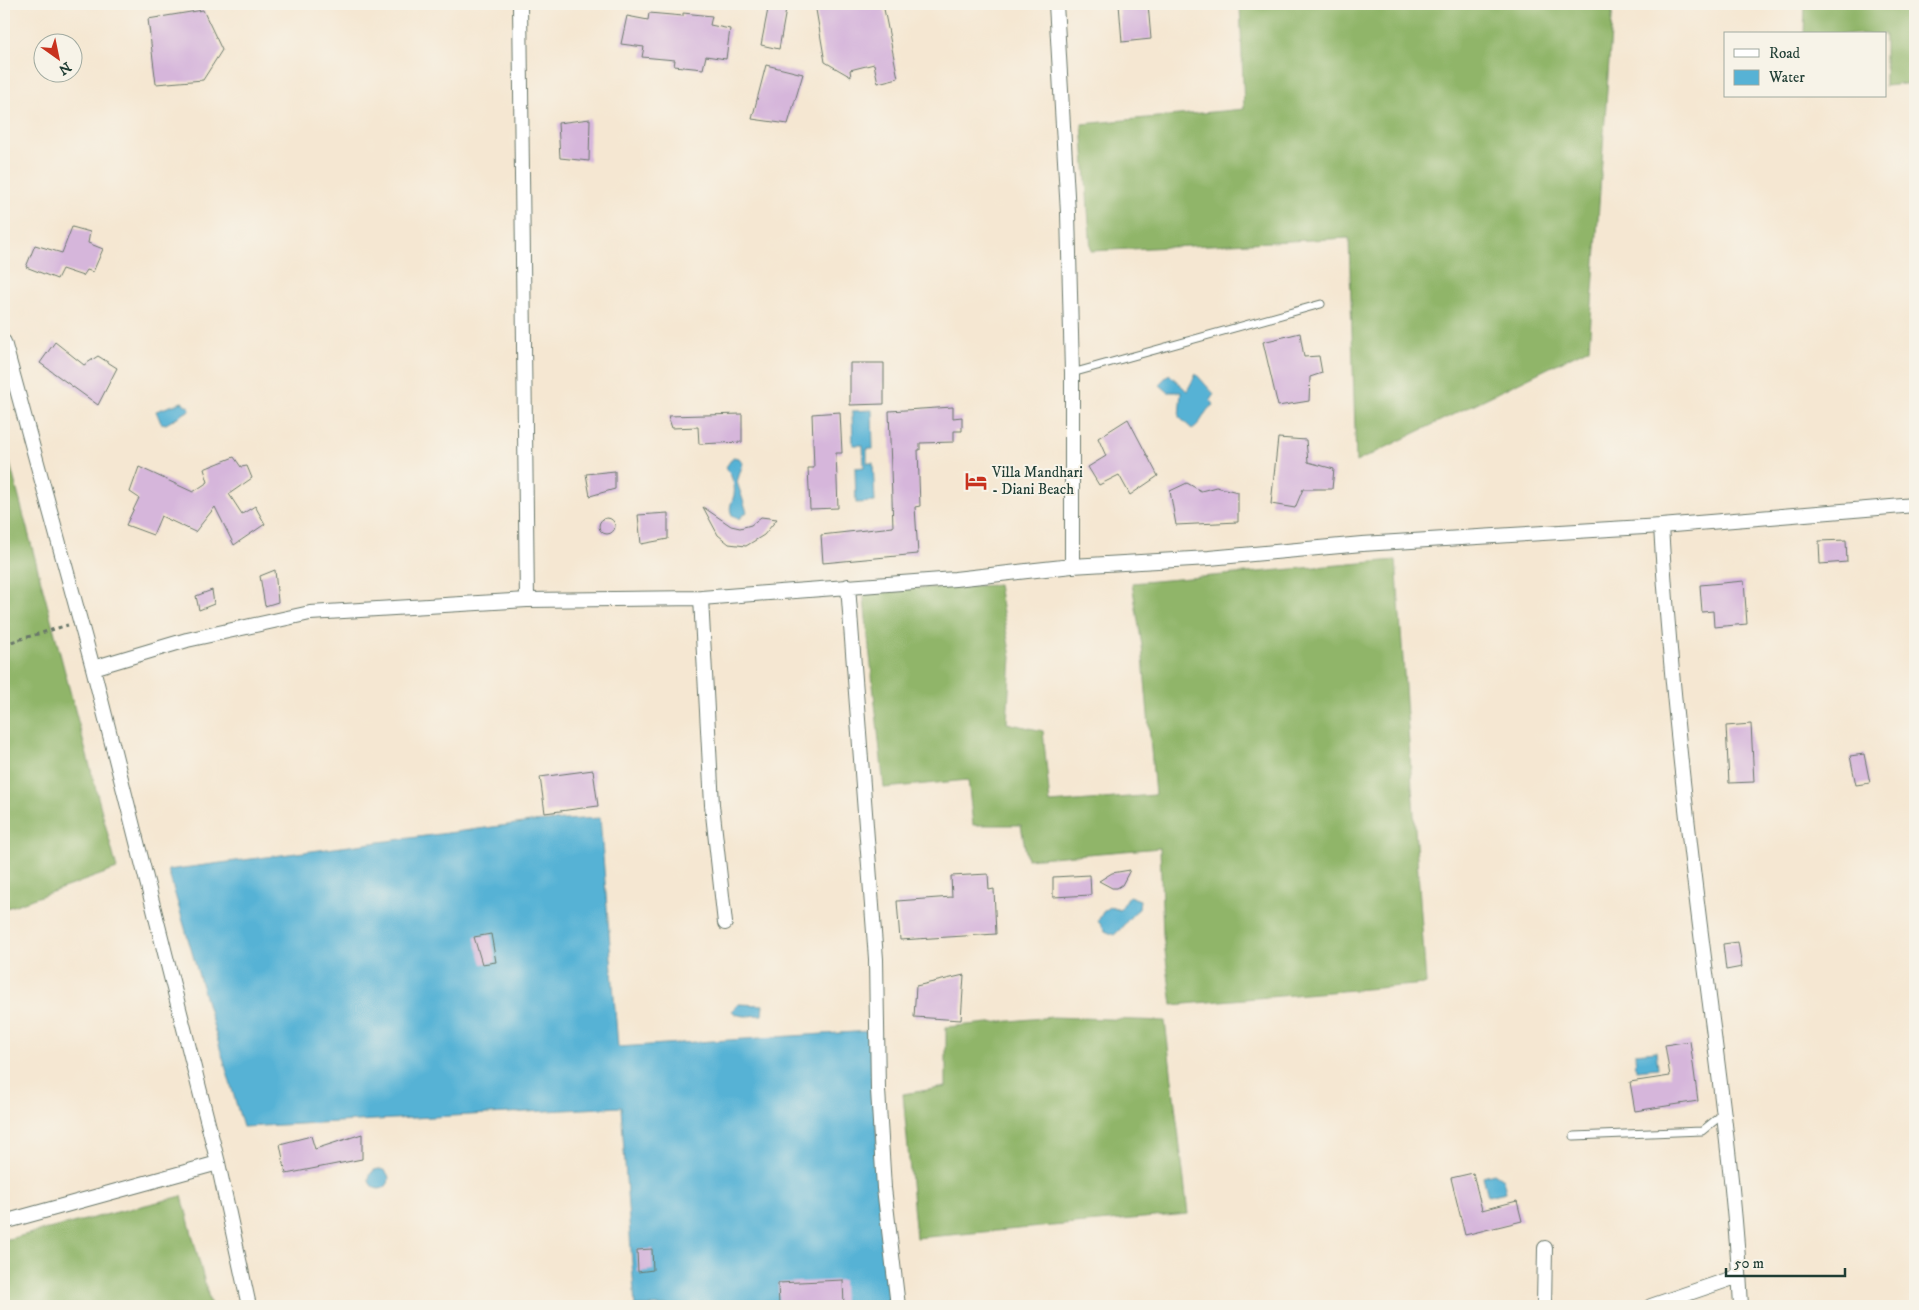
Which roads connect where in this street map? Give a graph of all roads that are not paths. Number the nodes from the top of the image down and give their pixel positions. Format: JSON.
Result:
{"nodes":[{"id":1,"x":520,"y":4,"type":"edge"},
{"id":2,"x":1056,"y":4,"type":"edge"},
{"id":3,"x":1321,"y":304,"type":"dead end"},
{"id":4,"x":4,"y":342,"type":"edge"},
{"id":5,"x":1072,"y":373,"type":"junction"},
{"id":6,"x":1915,"y":505,"type":"edge"},
{"id":7,"x":1660,"y":526,"type":"junction"},
{"id":8,"x":1072,"y":566,"type":"junction"},
{"id":9,"x":848,"y":586,"type":"junction"},
{"id":10,"x":701,"y":598,"type":"junction"},
{"id":11,"x":527,"y":600,"type":"junction"},
{"id":12,"x":93,"y":668,"type":"junction"},
{"id":13,"x":725,"y":923,"type":"dead end"},
{"id":14,"x":1724,"y":1113,"type":"junction"},
{"id":15,"x":1574,"y":1136,"type":"dead end"},
{"id":16,"x":218,"y":1163,"type":"junction"},
{"id":17,"x":4,"y":1222,"type":"edge"},
{"id":18,"x":1545,"y":1248,"type":"dead end"},
{"id":19,"x":1739,"y":1276,"type":"junction"},
{"id":20,"x":249,"y":1306,"type":"edge"},
{"id":21,"x":898,"y":1306,"type":"edge"},
{"id":22,"x":1544,"y":1306,"type":"edge"},
{"id":23,"x":1651,"y":1306,"type":"edge"},
{"id":24,"x":1741,"y":1306,"type":"edge"}],
"edges":[{"from":1,"to":11,"type":"street"},
{"from":2,"to":5,"type":"street"},
{"from":3,"to":5,"type":"lane"},
{"from":4,"to":12,"type":"street"},
{"from":5,"to":8,"type":"street"},
{"from":6,"to":7,"type":"street"},
{"from":7,"to":8,"type":"street"},
{"from":7,"to":14,"type":"street"},
{"from":8,"to":9,"type":"street"},
{"from":9,"to":10,"type":"street"},
{"from":9,"to":21,"type":"street"},
{"from":10,"to":11,"type":"street"},
{"from":10,"to":13,"type":"street"},
{"from":11,"to":12,"type":"street"},
{"from":12,"to":16,"type":"street"},
{"from":14,"to":15,"type":"lane"},
{"from":14,"to":19,"type":"street"},
{"from":16,"to":17,"type":"street"},
{"from":16,"to":20,"type":"street"},
{"from":18,"to":22,"type":"street"},
{"from":19,"to":23,"type":"street"},
{"from":19,"to":24,"type":"street"}]}
